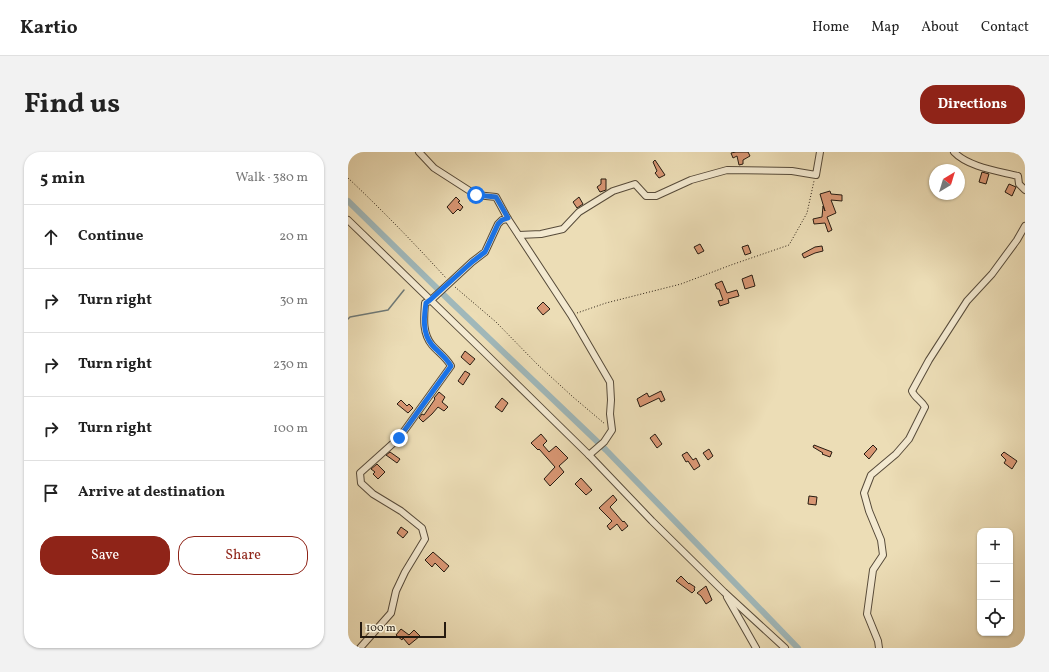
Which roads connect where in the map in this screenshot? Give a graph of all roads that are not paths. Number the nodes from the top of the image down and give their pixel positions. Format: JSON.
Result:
{"nodes":[{"id":1,"x":419,"y":152,"type":"edge"},
{"id":2,"x":820,"y":152,"type":"edge"},
{"id":3,"x":954,"y":152,"type":"edge"},
{"id":4,"x":1025,"y":190,"type":"edge"},
{"id":5,"x":508,"y":218,"type":"junction"},
{"id":6,"x":348,"y":220,"type":"edge"},
{"id":7,"x":1025,"y":226,"type":"edge"},
{"id":8,"x":519,"y":235,"type":"junction"},
{"id":9,"x":430,"y":300,"type":"junction"},
{"id":10,"x":591,"y":454,"type":"junction"},
{"id":11,"x":724,"y":592,"type":"junction"},
{"id":12,"x":360,"y":648,"type":"edge"},
{"id":13,"x":756,"y":648,"type":"edge"},
{"id":14,"x":784,"y":648,"type":"edge"},
{"id":15,"x":879,"y":648,"type":"edge"}],
"edges":[{"from":1,"to":5,"type":"street"},
{"from":2,"to":8,"type":"street"},
{"from":3,"to":4,"type":"street"},
{"from":5,"to":8,"type":"street"},
{"from":5,"to":9,"type":"street"},
{"from":6,"to":9,"type":"street"},
{"from":7,"to":15,"type":"street"},
{"from":8,"to":10,"type":"street"},
{"from":9,"to":10,"type":"street"},
{"from":9,"to":12,"type":"street"},
{"from":10,"to":11,"type":"street"},
{"from":11,"to":13,"type":"street"},
{"from":11,"to":14,"type":"street"}]}
